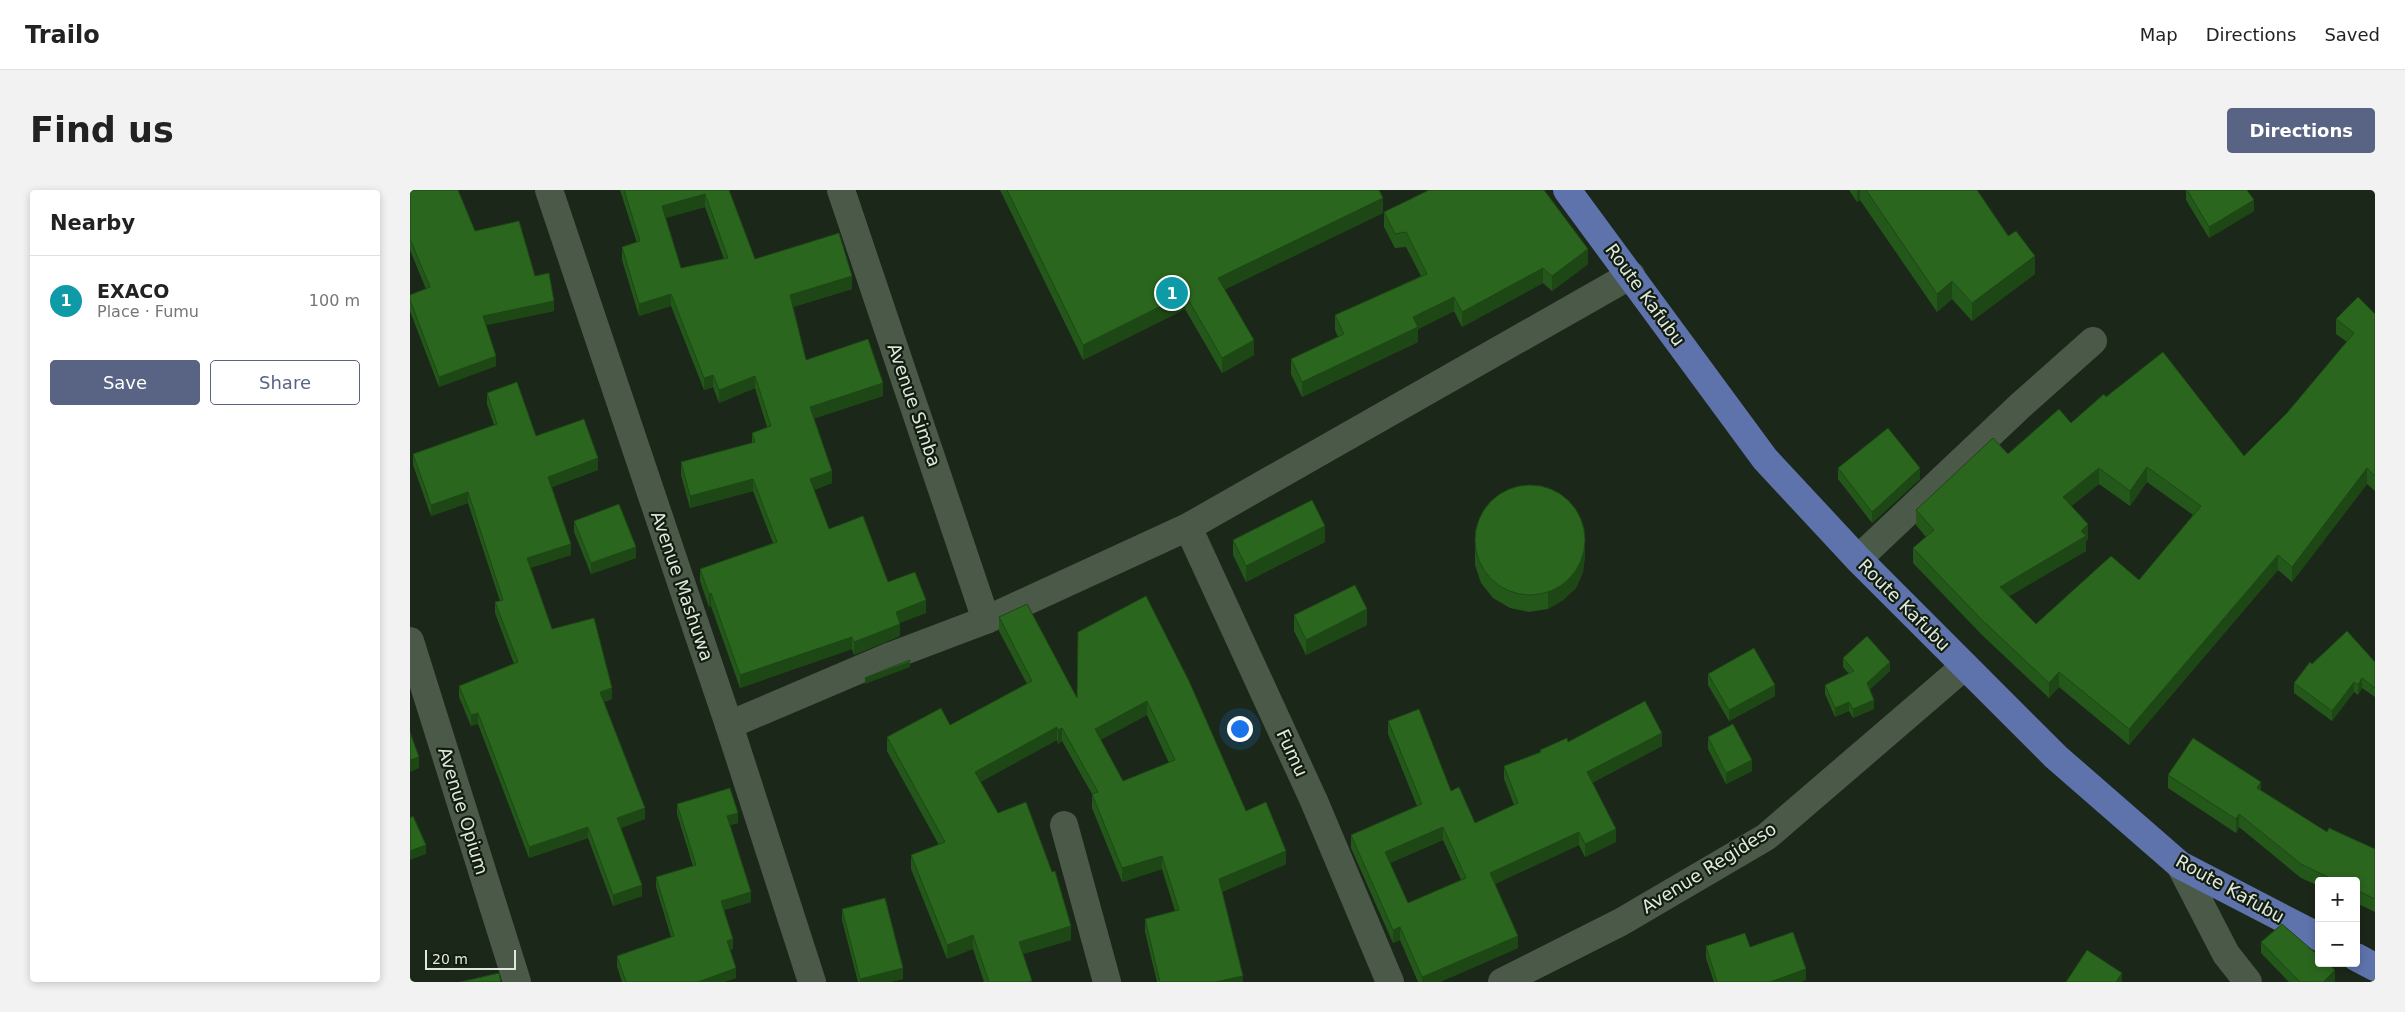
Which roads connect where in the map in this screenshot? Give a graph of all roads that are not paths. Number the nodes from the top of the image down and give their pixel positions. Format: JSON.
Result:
{"nodes":[{"id":1,"x":549,"y":190,"type":"edge"},
{"id":2,"x":841,"y":190,"type":"edge"},
{"id":3,"x":1567,"y":190,"type":"edge"},
{"id":4,"x":1631,"y":275,"type":"junction"},
{"id":5,"x":2093,"y":341,"type":"dead end"},
{"id":6,"x":1188,"y":528,"type":"junction"},
{"id":7,"x":1858,"y":559,"type":"junction"},
{"id":8,"x":986,"y":620,"type":"junction"},
{"id":9,"x":410,"y":640,"type":"edge"},
{"id":10,"x":1965,"y":666,"type":"junction"},
{"id":11,"x":729,"y":725,"type":"junction"},
{"id":12,"x":1064,"y":825,"type":"dead end"},
{"id":13,"x":2180,"y":865,"type":"junction"},
{"id":14,"x":2315,"y":935,"type":"edge"},
{"id":15,"x":2360,"y":959,"type":"edge"},
{"id":16,"x":2375,"y":967,"type":"edge"},
{"id":17,"x":517,"y":982,"type":"edge"},
{"id":18,"x":812,"y":982,"type":"edge"},
{"id":19,"x":1107,"y":982,"type":"edge"},
{"id":20,"x":1390,"y":982,"type":"edge"},
{"id":21,"x":1502,"y":982,"type":"edge"},
{"id":22,"x":2248,"y":982,"type":"edge"}],
"edges":[{"from":1,"to":11,"type":"street","name":"Avenue Mashuwa"},
{"from":2,"to":8,"type":"street","name":"Avenue Simba"},
{"from":3,"to":4,"type":"main road","name":"Route Kafubu"},
{"from":4,"to":6,"type":"street"},
{"from":4,"to":7,"type":"main road","name":"Route Kafubu"},
{"from":5,"to":7,"type":"street"},
{"from":6,"to":8,"type":"street"},
{"from":6,"to":20,"type":"street","name":"Fumu"},
{"from":7,"to":10,"type":"main road","name":"Route Kafubu"},
{"from":8,"to":11,"type":"street"},
{"from":9,"to":17,"type":"street","name":"Avenue Opium"},
{"from":10,"to":13,"type":"main road","name":"Route Kafubu"},
{"from":10,"to":21,"type":"street","name":"Avenue Regideso"},
{"from":11,"to":18,"type":"street","name":"Avenue Mashuwa"},
{"from":12,"to":19,"type":"street"},
{"from":13,"to":14,"type":"main road","name":"Route Kafubu"},
{"from":13,"to":22,"type":"street"},
{"from":15,"to":16,"type":"main road"}]}
